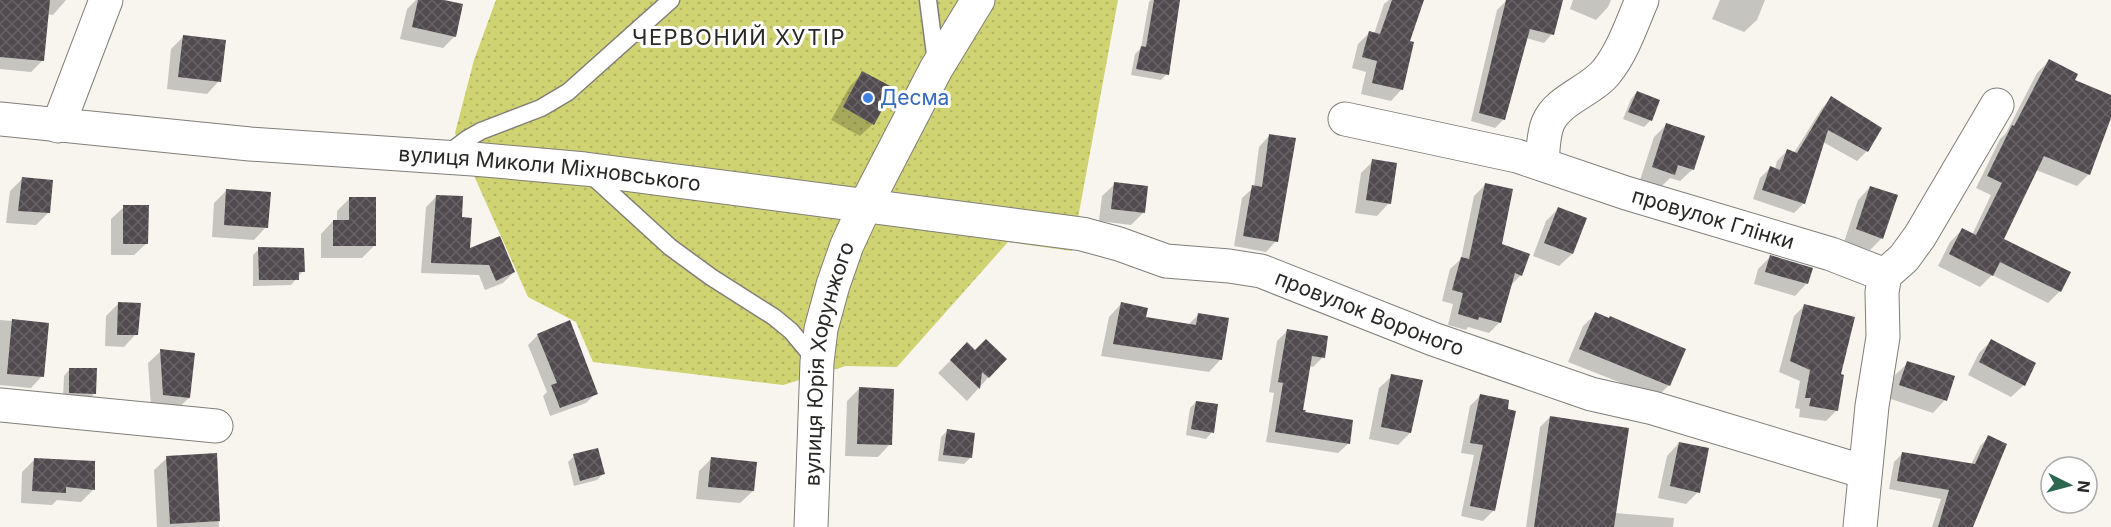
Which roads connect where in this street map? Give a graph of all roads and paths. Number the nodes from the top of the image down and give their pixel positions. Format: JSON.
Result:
{"nodes":[{"id":1,"x":106,"y":0,"type":"edge"},
{"id":2,"x":671,"y":0,"type":"edge"},
{"id":3,"x":928,"y":0,"type":"edge"},
{"id":4,"x":978,"y":0,"type":"edge"},
{"id":5,"x":1642,"y":0,"type":"edge"},
{"id":6,"x":936,"y":69,"type":"junction"},
{"id":7,"x":1997,"y":105,"type":"dead end"},
{"id":8,"x":0,"y":119,"type":"edge"},
{"id":9,"x":1345,"y":119,"type":"dead end"},
{"id":10,"x":58,"y":126,"type":"junction"},
{"id":11,"x":444,"y":157,"type":"junction"},
{"id":12,"x":1542,"y":164,"type":"junction"},
{"id":13,"x":585,"y":169,"type":"junction"},
{"id":14,"x":865,"y":206,"type":"junction"},
{"id":15,"x":1885,"y":275,"type":"junction"},
{"id":16,"x":817,"y":362,"type":"junction"},
{"id":17,"x":0,"y":405,"type":"edge"},
{"id":18,"x":216,"y":426,"type":"dead end"},
{"id":19,"x":1865,"y":472,"type":"junction"},
{"id":20,"x":811,"y":527,"type":"edge"},
{"id":21,"x":1860,"y":527,"type":"edge"}],
"edges":[{"from":1,"to":10,"type":"street"},
{"from":2,"to":11,"type":"lane"},
{"from":3,"to":6,"type":"lane"},
{"from":4,"to":6,"type":"street"},
{"from":5,"to":12,"type":"street"},
{"from":6,"to":14,"type":"street"},
{"from":7,"to":15,"type":"street"},
{"from":8,"to":10,"type":"street","name":"вулиця Миколи Міхновського"},
{"from":9,"to":12,"type":"street","name":"провулок Глінки"},
{"from":10,"to":11,"type":"street","name":"вулиця Миколи Міхновського"},
{"from":11,"to":13,"type":"street","name":"вулиця Миколи Міхновського"},
{"from":12,"to":15,"type":"street","name":"провулок Глінки"},
{"from":13,"to":14,"type":"street","name":"вулиця Миколи Міхновського"},
{"from":13,"to":16,"type":"lane"},
{"from":14,"to":16,"type":"street","name":"вулиця Юрія Хорунжого"},
{"from":14,"to":19,"type":"street","name":"провулок Вороного"},
{"from":15,"to":19,"type":"street"},
{"from":16,"to":20,"type":"street","name":"вулиця Юрія Хорунжого"},
{"from":17,"to":18,"type":"street"},
{"from":19,"to":21,"type":"street"}]}
